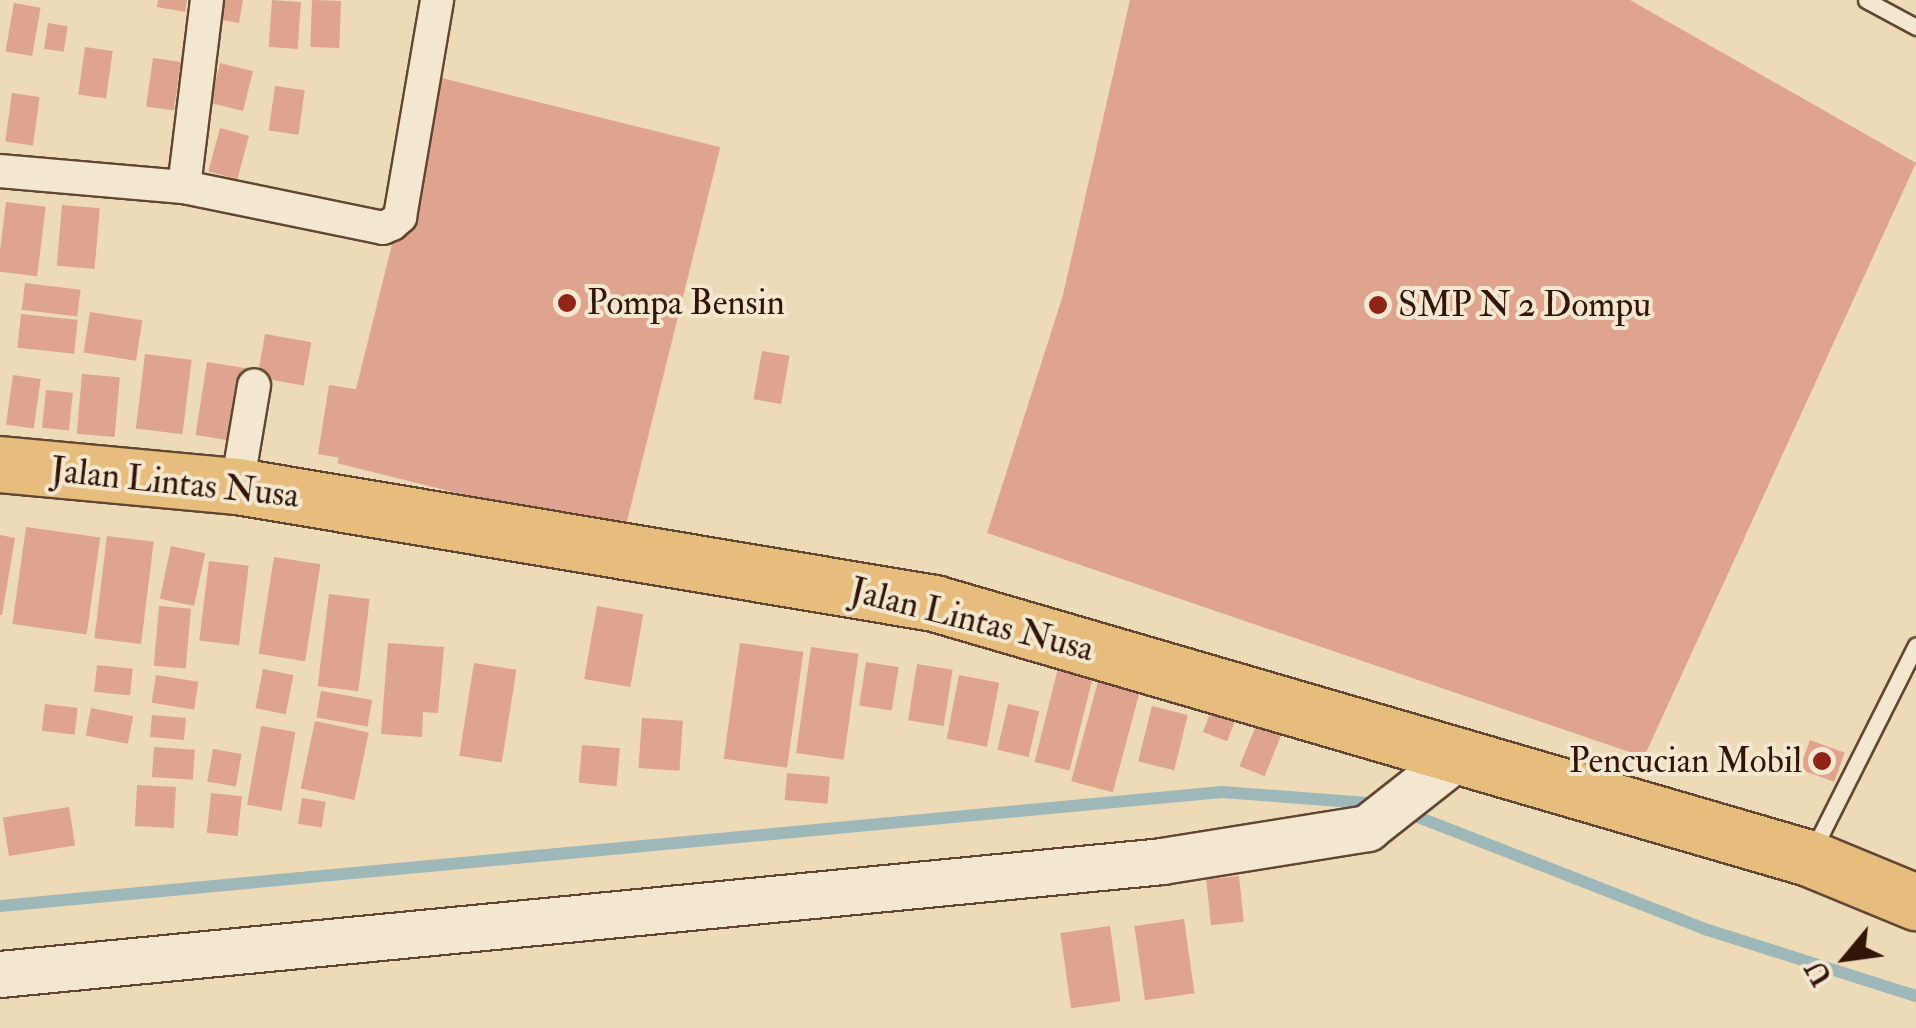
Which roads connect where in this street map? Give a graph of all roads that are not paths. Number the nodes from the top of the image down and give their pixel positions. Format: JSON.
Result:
{"nodes":[{"id":1,"x":207,"y":0,"type":"edge"},
{"id":2,"x":436,"y":0,"type":"edge"},
{"id":3,"x":1866,"y":0,"type":"edge"},
{"id":4,"x":1916,"y":27,"type":"edge"},
{"id":5,"x":0,"y":171,"type":"edge"},
{"id":6,"x":184,"y":186,"type":"junction"},
{"id":7,"x":254,"y":385,"type":"dead end"},
{"id":8,"x":0,"y":464,"type":"edge"},
{"id":9,"x":237,"y":486,"type":"junction"},
{"id":10,"x":1916,"y":645,"type":"edge"},
{"id":11,"x":1448,"y":765,"type":"junction"},
{"id":12,"x":1809,"y":858,"type":"junction"},
{"id":13,"x":1916,"y":902,"type":"edge"},
{"id":14,"x":0,"y":974,"type":"edge"}],
"edges":[{"from":1,"to":6,"type":"street"},
{"from":2,"to":6,"type":"street"},
{"from":3,"to":4,"type":"lane"},
{"from":5,"to":6,"type":"street"},
{"from":7,"to":9,"type":"street"},
{"from":8,"to":9,"type":"highway","name":"Jalan Lintas Nusa"},
{"from":9,"to":11,"type":"highway","name":"Jalan Lintas Nusa"},
{"from":10,"to":12,"type":"lane"},
{"from":11,"to":12,"type":"highway","name":"Jalan Lintas Nusa"},
{"from":11,"to":14,"type":"street"},
{"from":12,"to":13,"type":"highway","name":"Jalan Lintas Nusa"}]}
